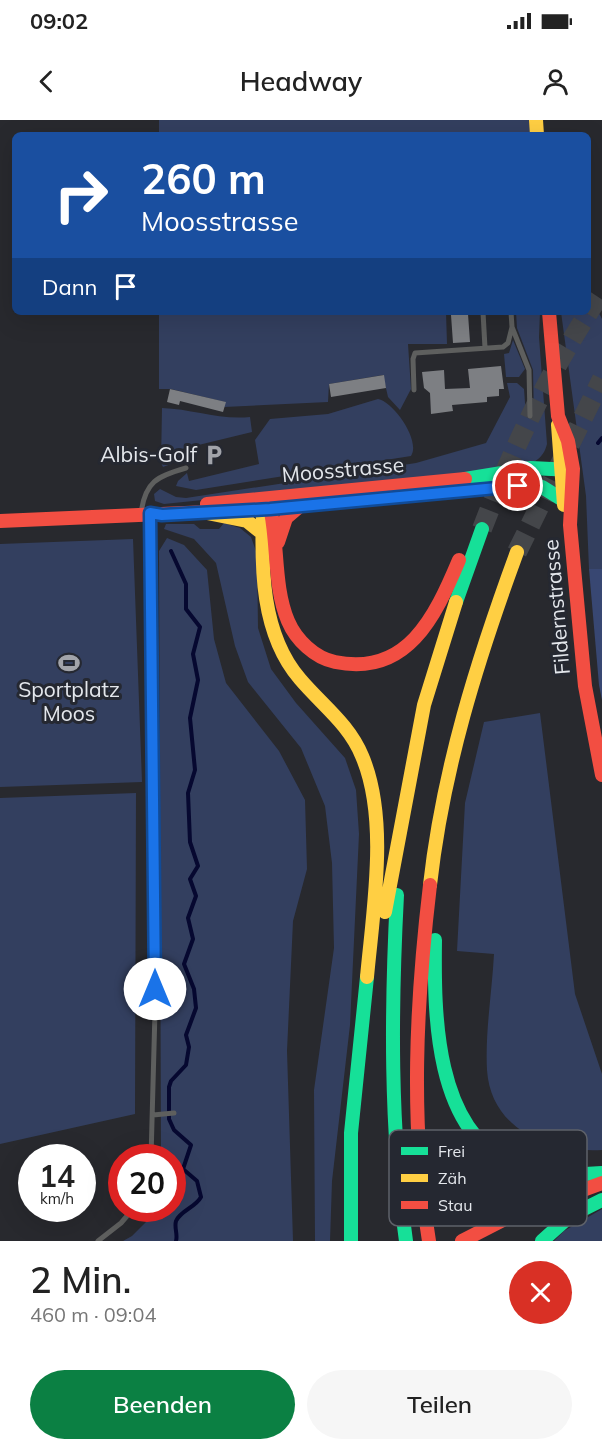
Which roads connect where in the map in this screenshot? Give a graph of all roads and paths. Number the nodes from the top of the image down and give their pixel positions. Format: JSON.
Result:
{"nodes":[{"id":1,"x":483,"y":315,"type":"edge"},
{"id":2,"x":511,"y":315,"type":"edge"},
{"id":3,"x":549,"y":315,"type":"edge"},
{"id":4,"x":512,"y":327,"type":"junction"},
{"id":5,"x":485,"y":348,"type":"junction"},
{"id":6,"x":414,"y":390,"type":"dead end"},
{"id":7,"x":530,"y":416,"type":"dead end"},
{"id":8,"x":558,"y":416,"type":"junction"},
{"id":9,"x":536,"y":467,"type":"junction"},
{"id":10,"x":186,"y":468,"type":"dead end"},
{"id":11,"x":564,"y":472,"type":"junction"},
{"id":12,"x":502,"y":487,"type":"junction"},
{"id":13,"x":563,"y":500,"type":"junction"},
{"id":14,"x":267,"y":506,"type":"junction"},
{"id":15,"x":300,"y":506,"type":"junction"},
{"id":16,"x":148,"y":513,"type":"junction"},
{"id":17,"x":207,"y":513,"type":"junction"},
{"id":18,"x":0,"y":521,"type":"edge"},
{"id":19,"x":570,"y":525,"type":"junction"},
{"id":20,"x":262,"y":533,"type":"junction"},
{"id":21,"x":278,"y":545,"type":"junction"},
{"id":22,"x":517,"y":552,"type":"tunnel mouth"},
{"id":23,"x":602,"y":775,"type":"edge"},
{"id":24,"x":402,"y":812,"type":"junction"},
{"id":25,"x":437,"y":830,"type":"junction"},
{"id":26,"x":174,"y":1113,"type":"dead end"},
{"id":27,"x":153,"y":1114,"type":"junction"},
{"id":28,"x":394,"y":1130,"type":"edge"},
{"id":29,"x":419,"y":1130,"type":"edge"},
{"id":30,"x":470,"y":1130,"type":"edge"},
{"id":31,"x":152,"y":1144,"type":"edge"},
{"id":32,"x":602,"y":1183,"type":"edge"},
{"id":33,"x":587,"y":1189,"type":"edge"},
{"id":34,"x":602,"y":1200,"type":"edge"},
{"id":35,"x":587,"y":1208,"type":"edge"},
{"id":36,"x":122,"y":1222,"type":"edge"},
{"id":37,"x":404,"y":1226,"type":"edge"},
{"id":38,"x":427,"y":1226,"type":"edge"},
{"id":39,"x":490,"y":1226,"type":"edge"},
{"id":40,"x":559,"y":1226,"type":"edge"},
{"id":41,"x":98,"y":1241,"type":"edge"},
{"id":42,"x":353,"y":1241,"type":"edge"},
{"id":43,"x":406,"y":1241,"type":"edge"},
{"id":44,"x":429,"y":1241,"type":"edge"},
{"id":45,"x":462,"y":1241,"type":"edge"},
{"id":46,"x":542,"y":1241,"type":"edge"}],
"edges":[{"from":1,"to":5,"type":"lane"},
{"from":2,"to":4,"type":"lane"},
{"from":3,"to":8,"type":"main road"},
{"from":4,"to":5,"type":"lane"},
{"from":4,"to":7,"type":"lane"},
{"from":5,"to":6,"type":"lane"},
{"from":8,"to":9,"type":"main road"},
{"from":8,"to":11,"type":"main road"},
{"from":9,"to":11,"type":"main road","name":"Moosstrasse"},
{"from":9,"to":14,"type":"main road","name":"Moosstrasse"},
{"from":10,"to":16,"type":"lane"},
{"from":11,"to":12,"type":"main road","name":"Moosstrasse"},
{"from":11,"to":13,"type":"main road"},
{"from":11,"to":19,"type":"main road","name":"Fildernstrasse"},
{"from":12,"to":13,"type":"main road","name":"Moosstrasse"},
{"from":12,"to":15,"type":"main road","name":"Moosstrasse"},
{"from":13,"to":19,"type":"main road"},
{"from":14,"to":15,"type":"main road","name":"Moosstrasse"},
{"from":14,"to":16,"type":"main road","name":"Moosstrasse"},
{"from":14,"to":17,"type":"main road","name":"Moosstrasse"},
{"from":14,"to":20,"type":"main road"},
{"from":14,"to":21,"type":"main road"},
{"from":15,"to":21,"type":"main road"},
{"from":16,"to":17,"type":"main road","name":"Moosstrasse"},
{"from":16,"to":18,"type":"main road","name":"Moosstrasse"},
{"from":16,"to":27,"type":"lane"},
{"from":17,"to":20,"type":"main road"},
{"from":19,"to":23,"type":"main road","name":"Fildernstrasse"},
{"from":20,"to":42,"type":"main road"},
{"from":21,"to":24,"type":"main road"},
{"from":22,"to":25,"type":"main road"},
{"from":24,"to":28,"type":"main road"},
{"from":24,"to":42,"type":"main road"},
{"from":25,"to":29,"type":"main road"},
{"from":25,"to":30,"type":"main road"},
{"from":26,"to":27,"type":"lane"},
{"from":27,"to":31,"type":"lane"},
{"from":32,"to":33,"type":"main road"},
{"from":34,"to":35,"type":"main road"},
{"from":36,"to":41,"type":"lane"},
{"from":37,"to":43,"type":"main road"},
{"from":38,"to":44,"type":"main road"},
{"from":39,"to":45,"type":"main road"},
{"from":40,"to":46,"type":"main road"}]}
